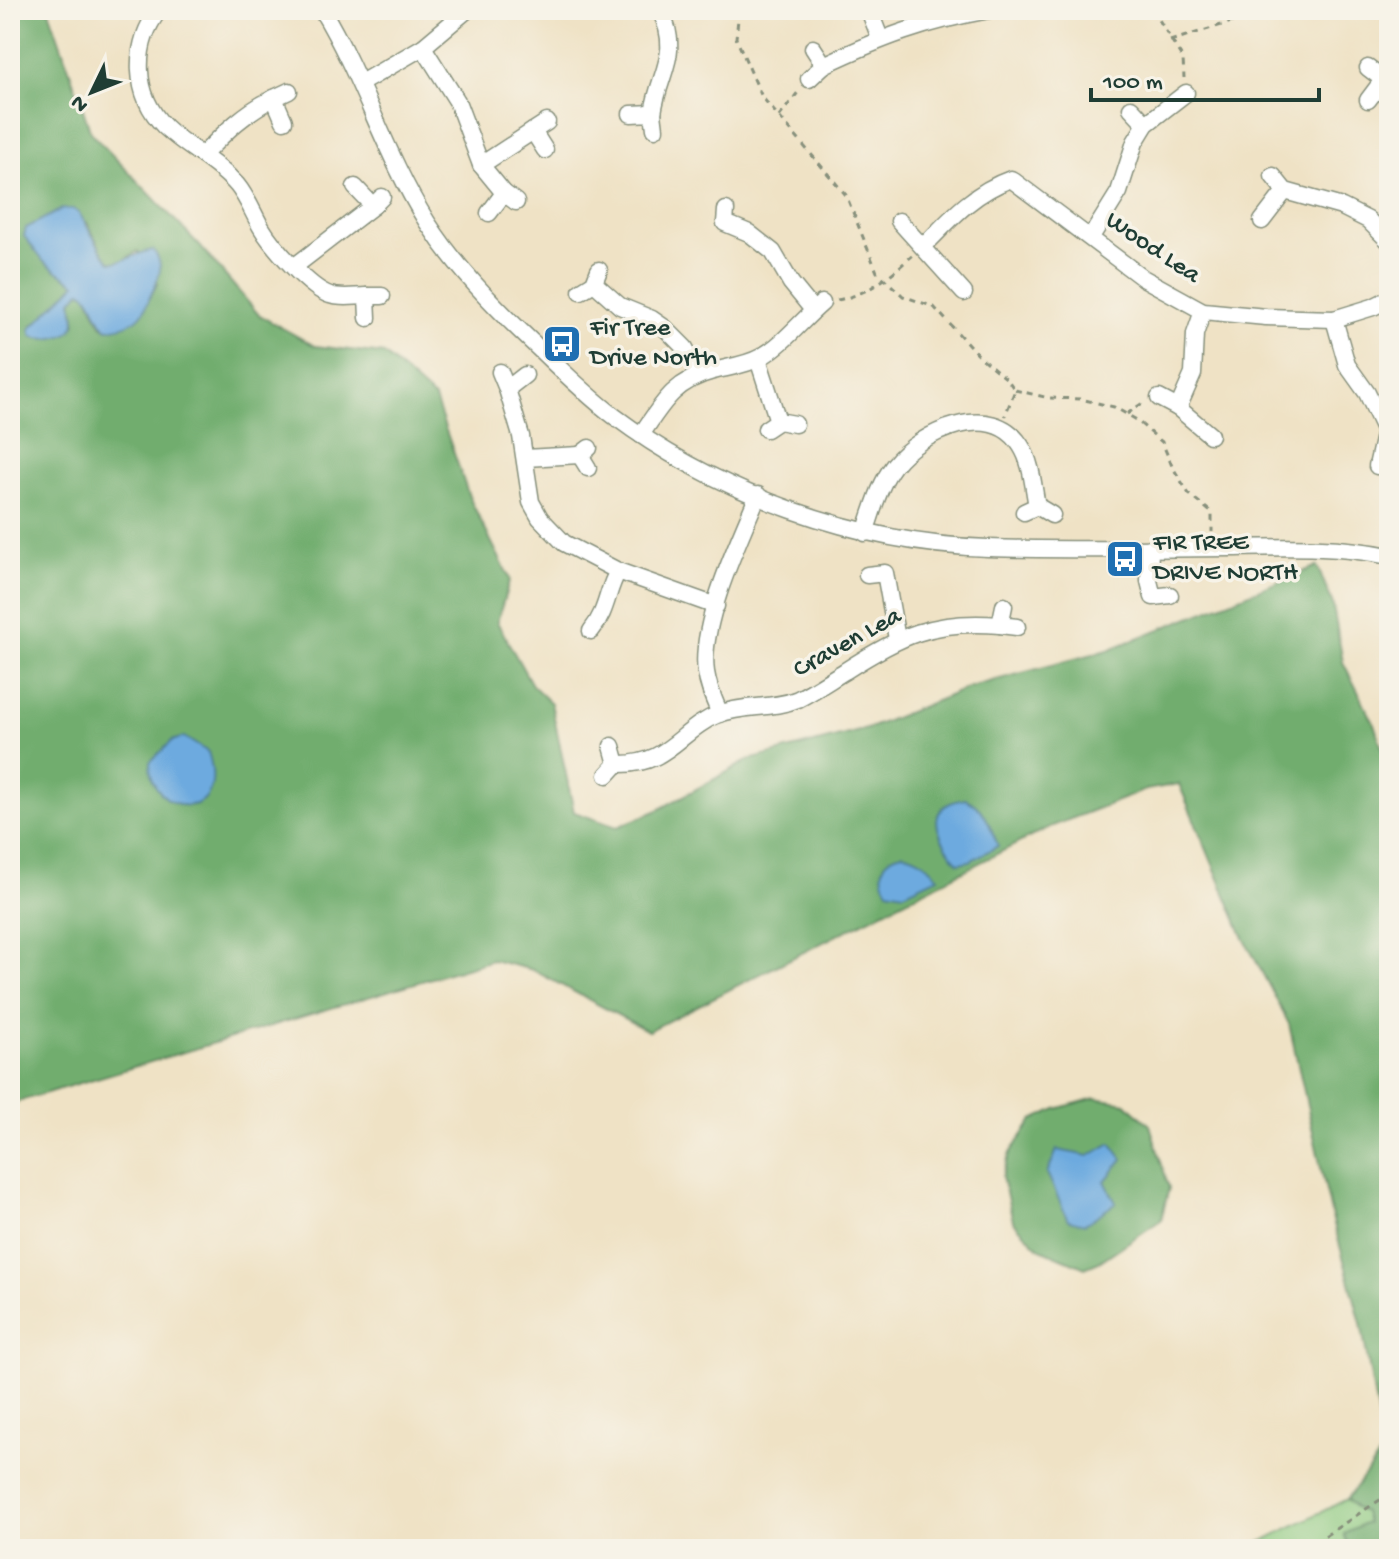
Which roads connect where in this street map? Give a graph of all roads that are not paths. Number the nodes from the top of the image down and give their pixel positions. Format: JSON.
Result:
{"nodes":[{"id":1,"x":159,"y":10,"type":"edge"},
{"id":2,"x":322,"y":10,"type":"edge"},
{"id":3,"x":467,"y":10,"type":"edge"},
{"id":4,"x":660,"y":10,"type":"edge"},
{"id":5,"x":869,"y":10,"type":"edge"},
{"id":6,"x":989,"y":10,"type":"edge"},
{"id":7,"x":880,"y":38,"type":"junction"},
{"id":8,"x":423,"y":47,"type":"junction"},
{"id":9,"x":813,"y":48,"type":"dead end"},
{"id":10,"x":824,"y":65,"type":"junction"},
{"id":11,"x":1368,"y":68,"type":"dead end"},
{"id":12,"x":809,"y":79,"type":"road end"},
{"id":13,"x":1386,"y":82,"type":"edge"},
{"id":14,"x":361,"y":83,"type":"junction"},
{"id":15,"x":1186,"y":93,"type":"road end"},
{"id":16,"x":1368,"y":100,"type":"dead end"},
{"id":17,"x":1131,"y":108,"type":"dead end"},
{"id":18,"x":631,"y":114,"type":"dead end"},
{"id":19,"x":284,"y":121,"type":"dead end"},
{"id":20,"x":1146,"y":124,"type":"junction"},
{"id":21,"x":545,"y":150,"type":"dead end"},
{"id":22,"x":203,"y":155,"type":"junction"},
{"id":23,"x":481,"y":165,"type":"junction"},
{"id":24,"x":1273,"y":176,"type":"dead end"},
{"id":25,"x":355,"y":187,"type":"dead end"},
{"id":26,"x":1285,"y":191,"type":"junction"},
{"id":27,"x":489,"y":213,"type":"dead end"},
{"id":28,"x":899,"y":221,"type":"dead end"},
{"id":29,"x":1262,"y":221,"type":"dead end"},
{"id":30,"x":712,"y":236,"type":"dead end"},
{"id":31,"x":1091,"y":237,"type":"junction"},
{"id":32,"x":1389,"y":241,"type":"edge"},
{"id":33,"x":924,"y":246,"type":"junction"},
{"id":34,"x":295,"y":266,"type":"junction"},
{"id":35,"x":591,"y":281,"type":"dead end"},
{"id":36,"x":964,"y":293,"type":"dead end"},
{"id":37,"x":1389,"y":299,"type":"edge"},
{"id":38,"x":1203,"y":311,"type":"junction"},
{"id":39,"x":368,"y":318,"type":"dead end"},
{"id":40,"x":1334,"y":319,"type":"junction"},
{"id":41,"x":758,"y":359,"type":"junction"},
{"id":42,"x":500,"y":372,"type":"dead end"},
{"id":43,"x":699,"y":374,"type":"junction"},
{"id":44,"x":525,"y":375,"type":"dead end"},
{"id":45,"x":507,"y":389,"type":"junction"},
{"id":46,"x":1159,"y":398,"type":"road end"},
{"id":47,"x":1178,"y":408,"type":"junction"},
{"id":48,"x":780,"y":424,"type":"dead end"},
{"id":49,"x":1387,"y":431,"type":"edge"},
{"id":50,"x":641,"y":435,"type":"junction"},
{"id":51,"x":1210,"y":435,"type":"dead end"},
{"id":52,"x":586,"y":457,"type":"dead end"},
{"id":53,"x":525,"y":458,"type":"junction"},
{"id":54,"x":1377,"y":466,"type":"dead end"},
{"id":55,"x":758,"y":495,"type":"junction"},
{"id":56,"x":1038,"y":511,"type":"dead end"},
{"id":57,"x":865,"y":533,"type":"junction"},
{"id":58,"x":1150,"y":548,"type":"junction"},
{"id":59,"x":1389,"y":556,"type":"edge"},
{"id":60,"x":618,"y":571,"type":"junction"},
{"id":61,"x":867,"y":575,"type":"dead end"},
{"id":62,"x":1170,"y":595,"type":"dead end"},
{"id":63,"x":716,"y":606,"type":"junction"},
{"id":64,"x":1004,"y":606,"type":"dead end"},
{"id":65,"x":588,"y":634,"type":"dead end"},
{"id":66,"x":897,"y":639,"type":"junction"},
{"id":67,"x":720,"y":714,"type":"junction"},
{"id":68,"x":612,"y":746,"type":"dead end"}],
"edges":[{"from":1,"to":22,"type":"street"},
{"from":2,"to":14,"type":"street"},
{"from":3,"to":8,"type":"street"},
{"from":4,"to":18,"type":"street"},
{"from":5,"to":7,"type":"street"},
{"from":6,"to":7,"type":"street"},
{"from":7,"to":10,"type":"street"},
{"from":8,"to":14,"type":"street"},
{"from":8,"to":23,"type":"street"},
{"from":9,"to":10,"type":"street"},
{"from":10,"to":12,"type":"street"},
{"from":11,"to":13,"type":"street"},
{"from":13,"to":16,"type":"street"},
{"from":14,"to":50,"type":"street"},
{"from":15,"to":20,"type":"street"},
{"from":17,"to":20,"type":"street"},
{"from":19,"to":22,"type":"street"},
{"from":20,"to":31,"type":"street"},
{"from":21,"to":23,"type":"street"},
{"from":22,"to":34,"type":"street"},
{"from":23,"to":27,"type":"street"},
{"from":24,"to":26,"type":"street"},
{"from":25,"to":34,"type":"street"},
{"from":26,"to":29,"type":"street"},
{"from":26,"to":32,"type":"street"},
{"from":28,"to":33,"type":"street"},
{"from":30,"to":41,"type":"street"},
{"from":31,"to":33,"type":"street","name":"Wood Lea"},
{"from":31,"to":38,"type":"street","name":"Wood Lea"},
{"from":33,"to":36,"type":"street"},
{"from":34,"to":39,"type":"street"},
{"from":35,"to":43,"type":"street"},
{"from":37,"to":40,"type":"street","name":"Wood Lea"},
{"from":38,"to":40,"type":"street","name":"Wood Lea"},
{"from":38,"to":47,"type":"street"},
{"from":40,"to":49,"type":"street"},
{"from":41,"to":43,"type":"street"},
{"from":41,"to":48,"type":"street"},
{"from":42,"to":45,"type":"street"},
{"from":43,"to":50,"type":"street"},
{"from":44,"to":45,"type":"street"},
{"from":45,"to":53,"type":"street"},
{"from":46,"to":47,"type":"street"},
{"from":47,"to":51,"type":"street"},
{"from":49,"to":54,"type":"street"},
{"from":50,"to":55,"type":"street"},
{"from":52,"to":53,"type":"street"},
{"from":53,"to":60,"type":"street"},
{"from":55,"to":57,"type":"street"},
{"from":55,"to":63,"type":"street"},
{"from":56,"to":57,"type":"street"},
{"from":57,"to":58,"type":"street"},
{"from":58,"to":59,"type":"street"},
{"from":58,"to":62,"type":"street"},
{"from":60,"to":63,"type":"street"},
{"from":60,"to":65,"type":"street"},
{"from":61,"to":66,"type":"street"},
{"from":63,"to":67,"type":"street"},
{"from":64,"to":66,"type":"street","name":"Craven Lea"},
{"from":66,"to":67,"type":"street","name":"Craven Lea"},
{"from":67,"to":68,"type":"street","name":"Craven Lea"}]}
